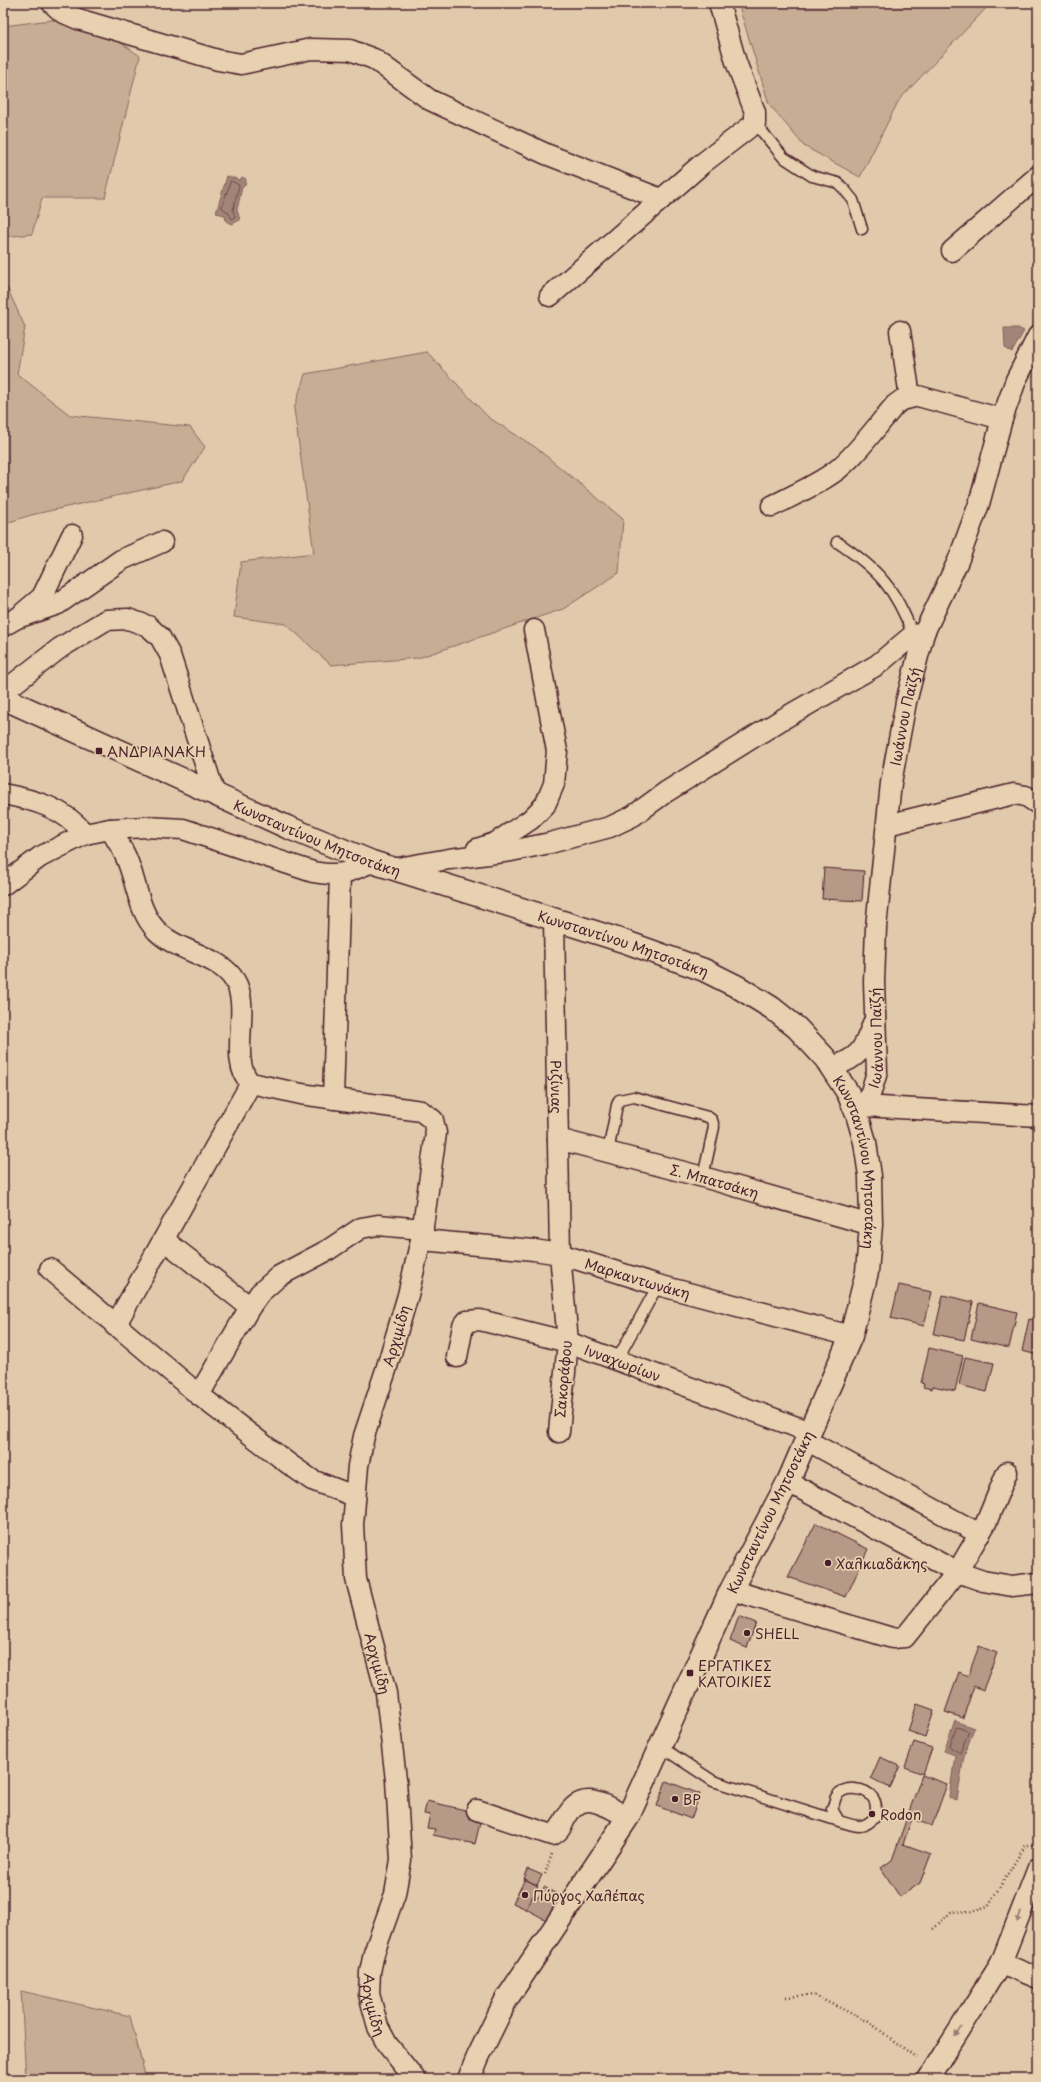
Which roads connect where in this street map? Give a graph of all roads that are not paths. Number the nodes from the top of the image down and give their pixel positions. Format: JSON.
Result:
{"nodes":[{"id":1,"x":52,"y":3,"type":"edge"},
{"id":2,"x":719,"y":3,"type":"edge"},
{"id":3,"x":755,"y":123,"type":"junction"},
{"id":4,"x":1038,"y":176,"type":"edge"},
{"id":5,"x":661,"y":199,"type":"junction"},
{"id":6,"x":862,"y":229,"type":"dead end"},
{"id":7,"x":952,"y":251,"type":"dead end"},
{"id":8,"x":550,"y":296,"type":"dead end"},
{"id":9,"x":900,"y":331,"type":"dead end"},
{"id":10,"x":1038,"y":336,"type":"edge"},
{"id":11,"x":910,"y":397,"type":"junction"},
{"id":12,"x":1002,"y":419,"type":"junction"},
{"id":13,"x":772,"y":506,"type":"dead end"},
{"id":14,"x":72,"y":535,"type":"dead end"},
{"id":15,"x":162,"y":542,"type":"dead end"},
{"id":16,"x":837,"y":542,"type":"dead end"},
{"id":17,"x":10,"y":622,"type":"edge"},
{"id":18,"x":534,"y":630,"type":"dead end"},
{"id":19,"x":919,"y":634,"type":"junction"},
{"id":20,"x":3,"y":692,"type":"edge"},
{"id":21,"x":3,"y":698,"type":"edge"},
{"id":22,"x":3,"y":794,"type":"edge"},
{"id":23,"x":214,"y":795,"type":"junction"},
{"id":24,"x":1038,"y":804,"type":"edge"},
{"id":25,"x":886,"y":825,"type":"junction"},
{"id":26,"x":110,"y":829,"type":"junction"},
{"id":27,"x":85,"y":834,"type":"junction"},
{"id":28,"x":449,"y":859,"type":"junction"},
{"id":29,"x":372,"y":862,"type":"junction"},
{"id":30,"x":392,"y":869,"type":"junction"},
{"id":31,"x":340,"y":875,"type":"junction"},
{"id":32,"x":3,"y":885,"type":"edge"},
{"id":33,"x":554,"y":920,"type":"junction"},
{"id":34,"x":875,"y":1019,"type":"junction"},
{"id":35,"x":858,"y":1055,"type":"junction"},
{"id":36,"x":878,"y":1064,"type":"junction"},
{"id":37,"x":832,"y":1067,"type":"junction"},
{"id":38,"x":250,"y":1083,"type":"junction"},
{"id":39,"x":332,"y":1099,"type":"junction"},
{"id":40,"x":860,"y":1110,"type":"junction"},
{"id":41,"x":1038,"y":1116,"type":"edge"},
{"id":42,"x":558,"y":1139,"type":"junction"},
{"id":43,"x":608,"y":1152,"type":"junction"},
{"id":44,"x":703,"y":1176,"type":"junction"},
{"id":45,"x":871,"y":1225,"type":"junction"},
{"id":46,"x":422,"y":1234,"type":"junction"},
{"id":47,"x":164,"y":1240,"type":"junction"},
{"id":48,"x":560,"y":1254,"type":"junction"},
{"id":49,"x":50,"y":1269,"type":"dead end"},
{"id":50,"x":658,"y":1285,"type":"junction"},
{"id":51,"x":250,"y":1307,"type":"junction"},
{"id":52,"x":115,"y":1326,"type":"junction"},
{"id":53,"x":851,"y":1336,"type":"junction"},
{"id":54,"x":568,"y":1342,"type":"junction"},
{"id":55,"x":457,"y":1358,"type":"dead end"},
{"id":56,"x":617,"y":1360,"type":"junction"},
{"id":57,"x":198,"y":1395,"type":"junction"},
{"id":58,"x":558,"y":1432,"type":"dead end"},
{"id":59,"x":808,"y":1436,"type":"junction"},
{"id":60,"x":1007,"y":1472,"type":"dead end"},
{"id":61,"x":788,"y":1482,"type":"junction"},
{"id":62,"x":354,"y":1496,"type":"junction"},
{"id":63,"x":980,"y":1534,"type":"junction"},
{"id":64,"x":957,"y":1572,"type":"junction"},
{"id":65,"x":1038,"y":1583,"type":"edge"},
{"id":66,"x":731,"y":1590,"type":"junction"},
{"id":67,"x":661,"y":1747,"type":"junction"},
{"id":68,"x":477,"y":1810,"type":"dead end"},
{"id":69,"x":628,"y":1817,"type":"junction"},
{"id":70,"x":839,"y":1821,"type":"junction"},
{"id":71,"x":1038,"y":1868,"type":"edge"},
{"id":72,"x":1001,"y":1963,"type":"junction"},
{"id":73,"x":1038,"y":1978,"type":"edge"},
{"id":74,"x":930,"y":2074,"type":"edge"},
{"id":75,"x":415,"y":2079,"type":"edge"},
{"id":76,"x":469,"y":2079,"type":"edge"}],
"edges":[{"from":1,"to":5,"type":"street"},
{"from":2,"to":3,"type":"street"},
{"from":3,"to":5,"type":"street"},
{"from":3,"to":6,"type":"lane"},
{"from":4,"to":7,"type":"street"},
{"from":5,"to":8,"type":"street"},
{"from":9,"to":11,"type":"street"},
{"from":10,"to":12,"type":"street","name":"Ιωάννου Παϊζή"},
{"from":11,"to":12,"type":"street"},
{"from":11,"to":13,"type":"street"},
{"from":12,"to":19,"type":"street","name":"Ιωάννου Παϊζή"},
{"from":14,"to":17,"type":"street"},
{"from":15,"to":17,"type":"street"},
{"from":16,"to":19,"type":"lane"},
{"from":18,"to":28,"type":"street"},
{"from":19,"to":25,"type":"street","name":"Ιωάννου Παϊζή"},
{"from":19,"to":28,"type":"street"},
{"from":20,"to":23,"type":"street"},
{"from":21,"to":23,"type":"main road","name":"Κωνσταντίνου Μητσοτάκη"},
{"from":22,"to":27,"type":"street"},
{"from":23,"to":29,"type":"main road","name":"Κωνσταντίνου Μητσοτάκη"},
{"from":24,"to":25,"type":"street"},
{"from":25,"to":34,"type":"street","name":"Ιωάννου Παϊζή"},
{"from":26,"to":27,"type":"street"},
{"from":26,"to":31,"type":"street"},
{"from":26,"to":38,"type":"street"},
{"from":27,"to":32,"type":"street"},
{"from":28,"to":30,"type":"street"},
{"from":29,"to":30,"type":"main road","name":"Κωνσταντίνου Μητσοτάκη"},
{"from":29,"to":31,"type":"street"},
{"from":30,"to":33,"type":"main road","name":"Κωνσταντίνου Μητσοτάκη"},
{"from":31,"to":39,"type":"street"},
{"from":33,"to":37,"type":"main road","name":"Κωνσταντίνου Μητσοτάκη"},
{"from":33,"to":42,"type":"street","name":"Ριζίνιας"},
{"from":34,"to":35,"type":"street"},
{"from":34,"to":36,"type":"street","name":"Ιωάννου Παϊζή"},
{"from":35,"to":36,"type":"street"},
{"from":35,"to":37,"type":"street"},
{"from":36,"to":40,"type":"street","name":"Ιωάννου Παϊζή"},
{"from":37,"to":40,"type":"main road","name":"Κωνσταντίνου Μητσοτάκη"},
{"from":38,"to":39,"type":"street","name":"Αρχιμίδη"},
{"from":38,"to":47,"type":"street"},
{"from":39,"to":46,"type":"street","name":"Αρχιμίδη"},
{"from":40,"to":41,"type":"street"},
{"from":40,"to":45,"type":"main road","name":"Κωνσταντίνου Μητσοτάκη"},
{"from":42,"to":43,"type":"street","name":"Σ. Μπατσάκη"},
{"from":42,"to":48,"type":"street","name":"Ριζίνιας"},
{"from":43,"to":44,"type":"street","name":"Σ. Μπατσάκη"},
{"from":43,"to":44,"type":"lane"},
{"from":44,"to":45,"type":"street","name":"Σ. Μπατσάκη"},
{"from":45,"to":53,"type":"main road","name":"Κωνσταντίνου Μητσοτάκη"},
{"from":46,"to":48,"type":"street","name":"Μαρκαντωνάκη"},
{"from":46,"to":51,"type":"street","name":"Μαρκαντωνάκη"},
{"from":46,"to":62,"type":"street","name":"Αρχιμίδη"},
{"from":47,"to":51,"type":"street"},
{"from":47,"to":52,"type":"street"},
{"from":48,"to":50,"type":"street","name":"Μαρκαντωνάκη"},
{"from":48,"to":54,"type":"street","name":"Σακοράφου"},
{"from":49,"to":52,"type":"street"},
{"from":50,"to":53,"type":"street","name":"Μαρκαντωνάκη"},
{"from":50,"to":56,"type":"lane"},
{"from":51,"to":57,"type":"street","name":"Μαρκαντωνάκη"},
{"from":52,"to":57,"type":"street"},
{"from":53,"to":59,"type":"main road","name":"Κωνσταντίνου Μητσοτάκη"},
{"from":54,"to":55,"type":"street","name":"Ινναχωρίων"},
{"from":54,"to":56,"type":"street","name":"Ινναχωρίων"},
{"from":54,"to":58,"type":"street","name":"Σακοράφου"},
{"from":56,"to":59,"type":"street","name":"Ινναχωρίων"},
{"from":57,"to":62,"type":"street"},
{"from":59,"to":61,"type":"main road","name":"Κωνσταντίνου Μητσοτάκη"},
{"from":59,"to":63,"type":"street","name":"Ινναχωρίων"},
{"from":60,"to":63,"type":"street"},
{"from":61,"to":64,"type":"street"},
{"from":61,"to":66,"type":"main road","name":"Κωνσταντίνου Μητσοτάκη"},
{"from":62,"to":75,"type":"street","name":"Αρχιμίδη"},
{"from":63,"to":64,"type":"street"},
{"from":64,"to":65,"type":"street"},
{"from":64,"to":66,"type":"street"},
{"from":66,"to":67,"type":"main road","name":"Κωνσταντίνου Μητσοτάκη"},
{"from":67,"to":69,"type":"main road","name":"Κωνσταντίνου Μητσοτάκη"},
{"from":67,"to":70,"type":"lane"},
{"from":68,"to":69,"type":"street"},
{"from":69,"to":76,"type":"main road","name":"Κωνσταντίνου Μητσοτάκη"},
{"from":70,"to":70,"type":"lane"},
{"from":71,"to":72,"type":"street","one_way":true},
{"from":72,"to":73,"type":"street"},
{"from":72,"to":74,"type":"street","one_way":true}]}
